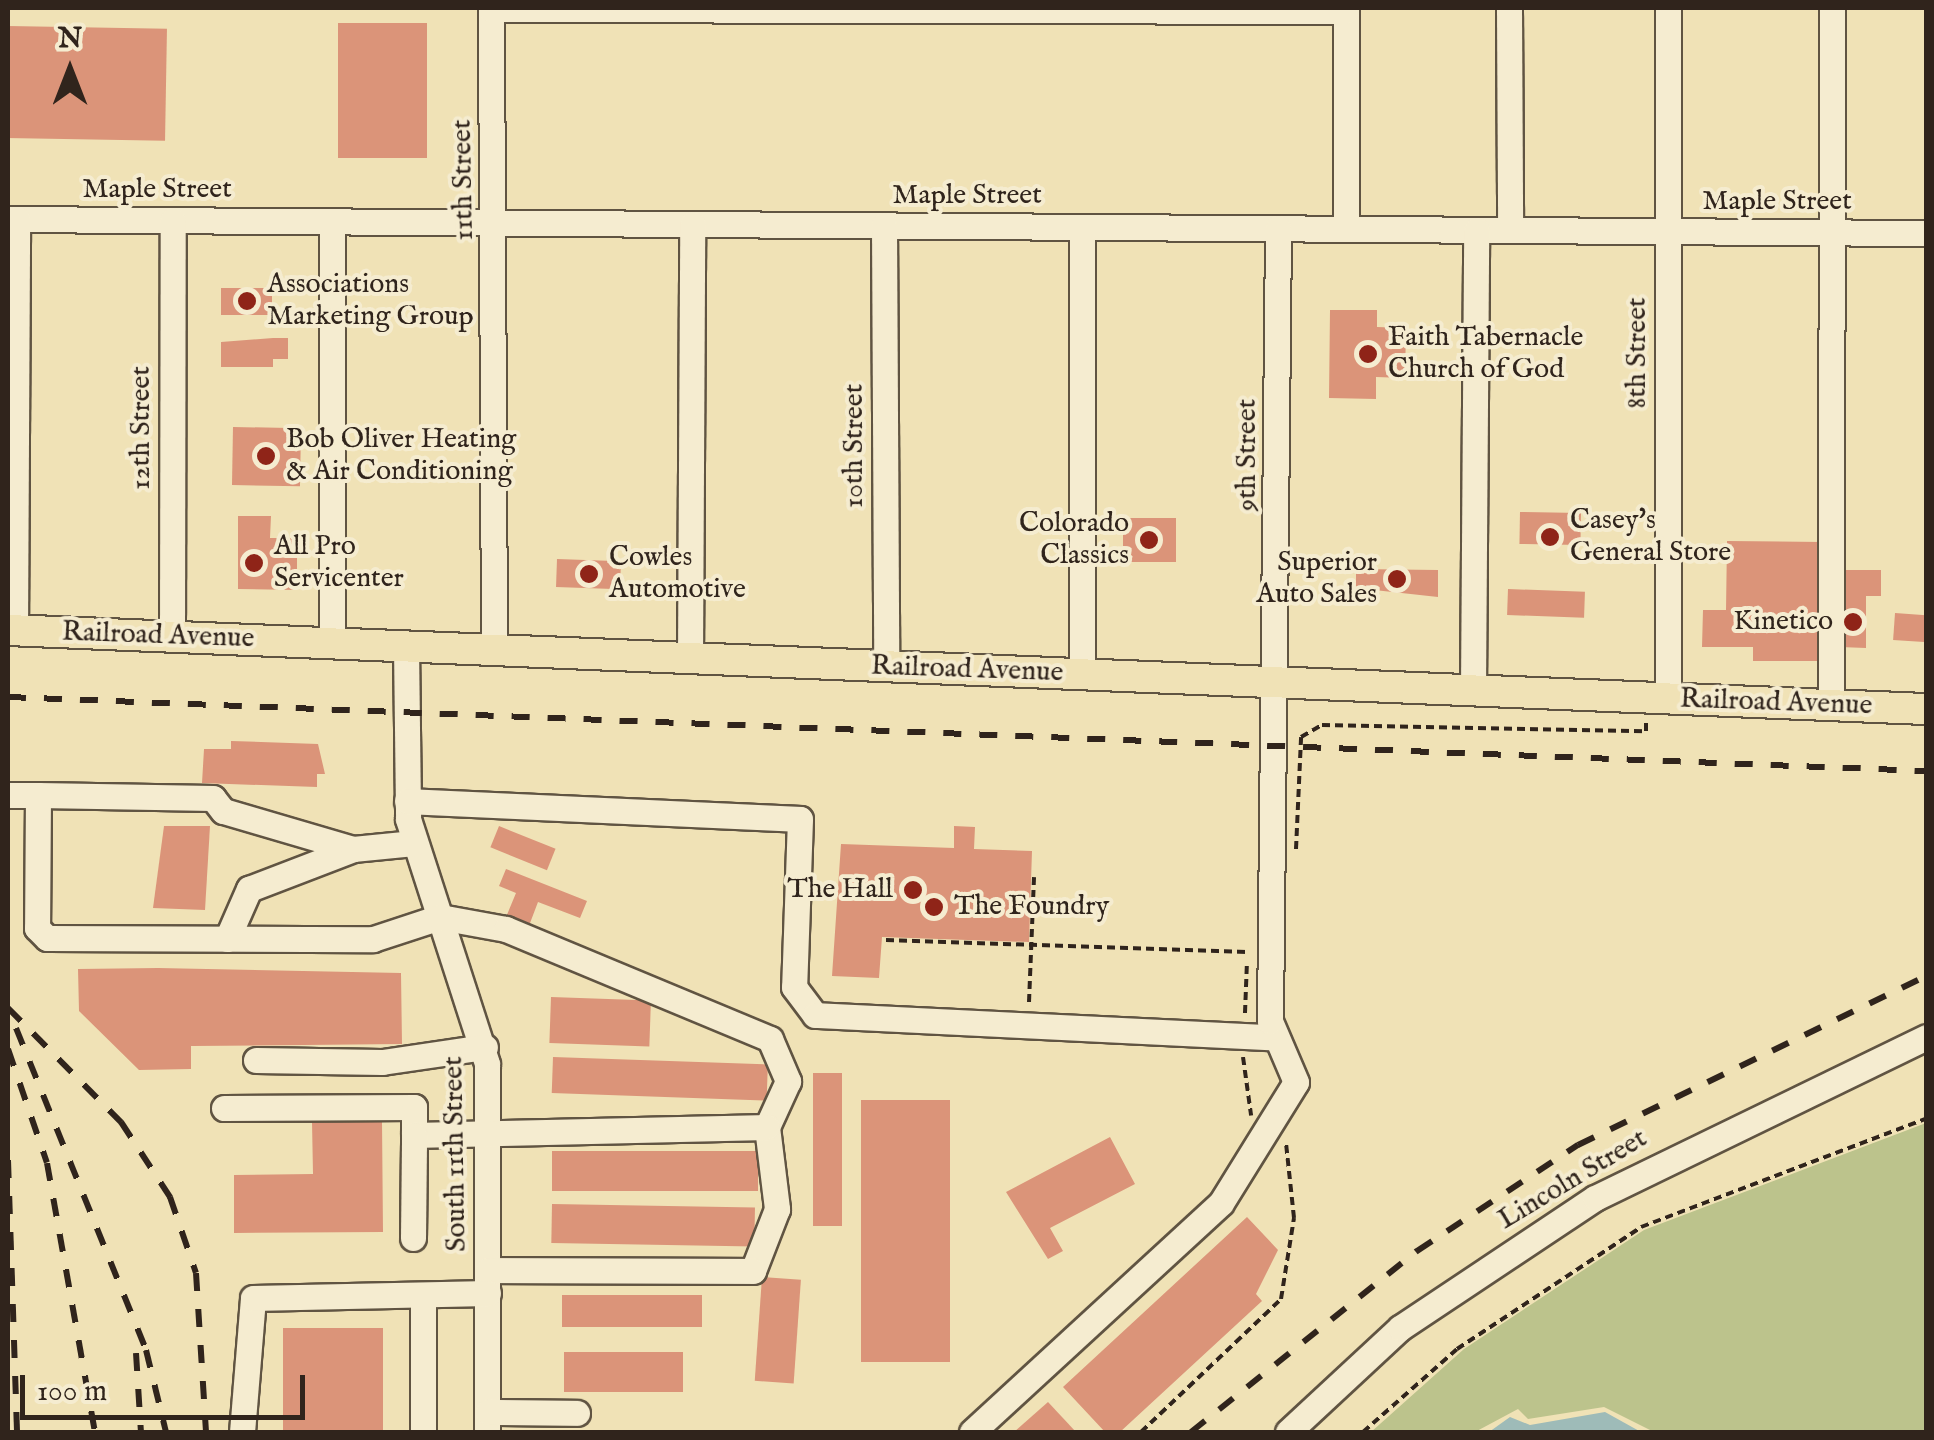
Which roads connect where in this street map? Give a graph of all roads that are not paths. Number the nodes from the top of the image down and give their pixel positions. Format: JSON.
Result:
{"nodes":[{"id":1,"x":1509,"y":8,"type":"edge"},
{"id":2,"x":1668,"y":8,"type":"edge"},
{"id":3,"x":1832,"y":8,"type":"edge"},
{"id":4,"x":492,"y":9,"type":"edge"},
{"id":5,"x":1346,"y":9,"type":"edge"},
{"id":6,"x":12,"y":219,"type":"edge"},
{"id":7,"x":173,"y":220,"type":"junction"},
{"id":8,"x":332,"y":222,"type":"junction"},
{"id":9,"x":494,"y":223,"type":"junction"},
{"id":10,"x":692,"y":224,"type":"junction"},
{"id":11,"x":884,"y":226,"type":"junction"},
{"id":12,"x":1082,"y":227,"type":"junction"},
{"id":13,"x":1278,"y":228,"type":"junction"},
{"id":14,"x":1346,"y":229,"type":"junction"},
{"id":15,"x":1476,"y":230,"type":"junction"},
{"id":16,"x":1510,"y":230,"type":"junction"},
{"id":17,"x":1668,"y":231,"type":"junction"},
{"id":18,"x":1833,"y":232,"type":"junction"},
{"id":19,"x":1926,"y":233,"type":"edge"},
{"id":20,"x":11,"y":630,"type":"edge"},
{"id":21,"x":172,"y":637,"type":"junction"},
{"id":22,"x":332,"y":643,"type":"junction"},
{"id":23,"x":406,"y":646,"type":"junction"},
{"id":24,"x":494,"y":650,"type":"junction"},
{"id":25,"x":690,"y":658,"type":"junction"},
{"id":26,"x":886,"y":666,"type":"junction"},
{"id":27,"x":1082,"y":674,"type":"junction"},
{"id":28,"x":1277,"y":682,"type":"junction"},
{"id":29,"x":1473,"y":690,"type":"junction"},
{"id":30,"x":1668,"y":698,"type":"junction"},
{"id":31,"x":1831,"y":705,"type":"junction"},
{"id":32,"x":1926,"y":709,"type":"edge"},
{"id":33,"x":8,"y":795,"type":"edge"},
{"id":34,"x":38,"y":796,"type":"junction"},
{"id":35,"x":407,"y":801,"type":"junction"},
{"id":36,"x":414,"y":843,"type":"junction"},
{"id":37,"x":354,"y":849,"type":"junction"},
{"id":38,"x":440,"y":917,"type":"junction"},
{"id":39,"x":227,"y":938,"type":"junction"},
{"id":40,"x":1272,"y":1036,"type":"junction"},
{"id":41,"x":1926,"y":1037,"type":"edge"},
{"id":42,"x":484,"y":1047,"type":"junction"},
{"id":43,"x":256,"y":1060,"type":"dead end"},
{"id":44,"x":224,"y":1108,"type":"dead end"},
{"id":45,"x":766,"y":1126,"type":"junction"},
{"id":46,"x":488,"y":1131,"type":"junction"},
{"id":47,"x":414,"y":1135,"type":"junction"},
{"id":48,"x":413,"y":1238,"type":"dead end"},
{"id":49,"x":488,"y":1282,"type":"junction"},
{"id":50,"x":424,"y":1296,"type":"junction"},
{"id":51,"x":577,"y":1413,"type":"dead end"},
{"id":52,"x":488,"y":1422,"type":"edge"},
{"id":53,"x":242,"y":1432,"type":"edge"},
{"id":54,"x":422,"y":1432,"type":"edge"},
{"id":55,"x":972,"y":1432,"type":"edge"},
{"id":56,"x":1288,"y":1432,"type":"edge"}],
"edges":[{"from":1,"to":16,"type":"street"},
{"from":2,"to":17,"type":"street","name":"8th Street"},
{"from":3,"to":18,"type":"street"},
{"from":4,"to":5,"type":"street"},
{"from":4,"to":9,"type":"street","name":"11th Street"},
{"from":5,"to":14,"type":"street"},
{"from":6,"to":7,"type":"street","name":"Maple Street"},
{"from":6,"to":20,"type":"street"},
{"from":7,"to":8,"type":"street","name":"Maple Street"},
{"from":7,"to":21,"type":"street","name":"12th Street"},
{"from":8,"to":9,"type":"street","name":"Maple Street"},
{"from":8,"to":22,"type":"street"},
{"from":9,"to":10,"type":"street","name":"Maple Street"},
{"from":9,"to":24,"type":"street","name":"11th Street"},
{"from":10,"to":11,"type":"street","name":"Maple Street"},
{"from":10,"to":25,"type":"street"},
{"from":11,"to":12,"type":"street","name":"Maple Street"},
{"from":11,"to":26,"type":"street","name":"10th Street"},
{"from":12,"to":13,"type":"street","name":"Maple Street"},
{"from":12,"to":27,"type":"street"},
{"from":13,"to":14,"type":"street","name":"Maple Street"},
{"from":13,"to":28,"type":"street","name":"9th Street"},
{"from":14,"to":15,"type":"street","name":"Maple Street"},
{"from":15,"to":16,"type":"street","name":"Maple Street"},
{"from":15,"to":29,"type":"street"},
{"from":16,"to":17,"type":"street","name":"Maple Street"},
{"from":17,"to":18,"type":"street","name":"Maple Street"},
{"from":17,"to":30,"type":"street","name":"8th Street"},
{"from":18,"to":19,"type":"street","name":"Maple Street"},
{"from":18,"to":31,"type":"street"},
{"from":20,"to":21,"type":"main road","name":"Railroad Avenue"},
{"from":21,"to":22,"type":"main road","name":"Railroad Avenue"},
{"from":22,"to":23,"type":"main road","name":"Railroad Avenue"},
{"from":23,"to":24,"type":"main road","name":"Railroad Avenue"},
{"from":23,"to":35,"type":"street","name":"South 11th Street"},
{"from":24,"to":25,"type":"main road","name":"Railroad Avenue"},
{"from":25,"to":26,"type":"main road","name":"Railroad Avenue"},
{"from":26,"to":27,"type":"main road","name":"Railroad Avenue"},
{"from":27,"to":28,"type":"main road","name":"Railroad Avenue"},
{"from":28,"to":29,"type":"main road","name":"Railroad Avenue"},
{"from":28,"to":40,"type":"street","name":"9th Street"},
{"from":29,"to":30,"type":"main road","name":"Railroad Avenue"},
{"from":30,"to":31,"type":"main road","name":"Railroad Avenue"},
{"from":31,"to":32,"type":"main road","name":"Railroad Avenue"},
{"from":33,"to":34,"type":"street"},
{"from":34,"to":37,"type":"street"},
{"from":34,"to":39,"type":"street"},
{"from":35,"to":36,"type":"street","name":"South 11th Street"},
{"from":35,"to":40,"type":"street"},
{"from":36,"to":37,"type":"street"},
{"from":36,"to":38,"type":"street","name":"South 11th Street"},
{"from":37,"to":39,"type":"street"},
{"from":38,"to":39,"type":"street"},
{"from":38,"to":42,"type":"street","name":"South 11th Street"},
{"from":38,"to":45,"type":"street"},
{"from":40,"to":55,"type":"street"},
{"from":41,"to":56,"type":"street","name":"Lincoln Street"},
{"from":42,"to":43,"type":"street"},
{"from":42,"to":46,"type":"street","name":"South 11th Street"},
{"from":44,"to":47,"type":"street"},
{"from":45,"to":46,"type":"street"},
{"from":45,"to":49,"type":"street"},
{"from":46,"to":47,"type":"street"},
{"from":46,"to":49,"type":"street","name":"South 11th Street"},
{"from":47,"to":48,"type":"street"},
{"from":49,"to":50,"type":"street"},
{"from":49,"to":52,"type":"street","name":"South 11th Street"},
{"from":50,"to":53,"type":"street"},
{"from":50,"to":54,"type":"street"},
{"from":51,"to":52,"type":"street"}]}
